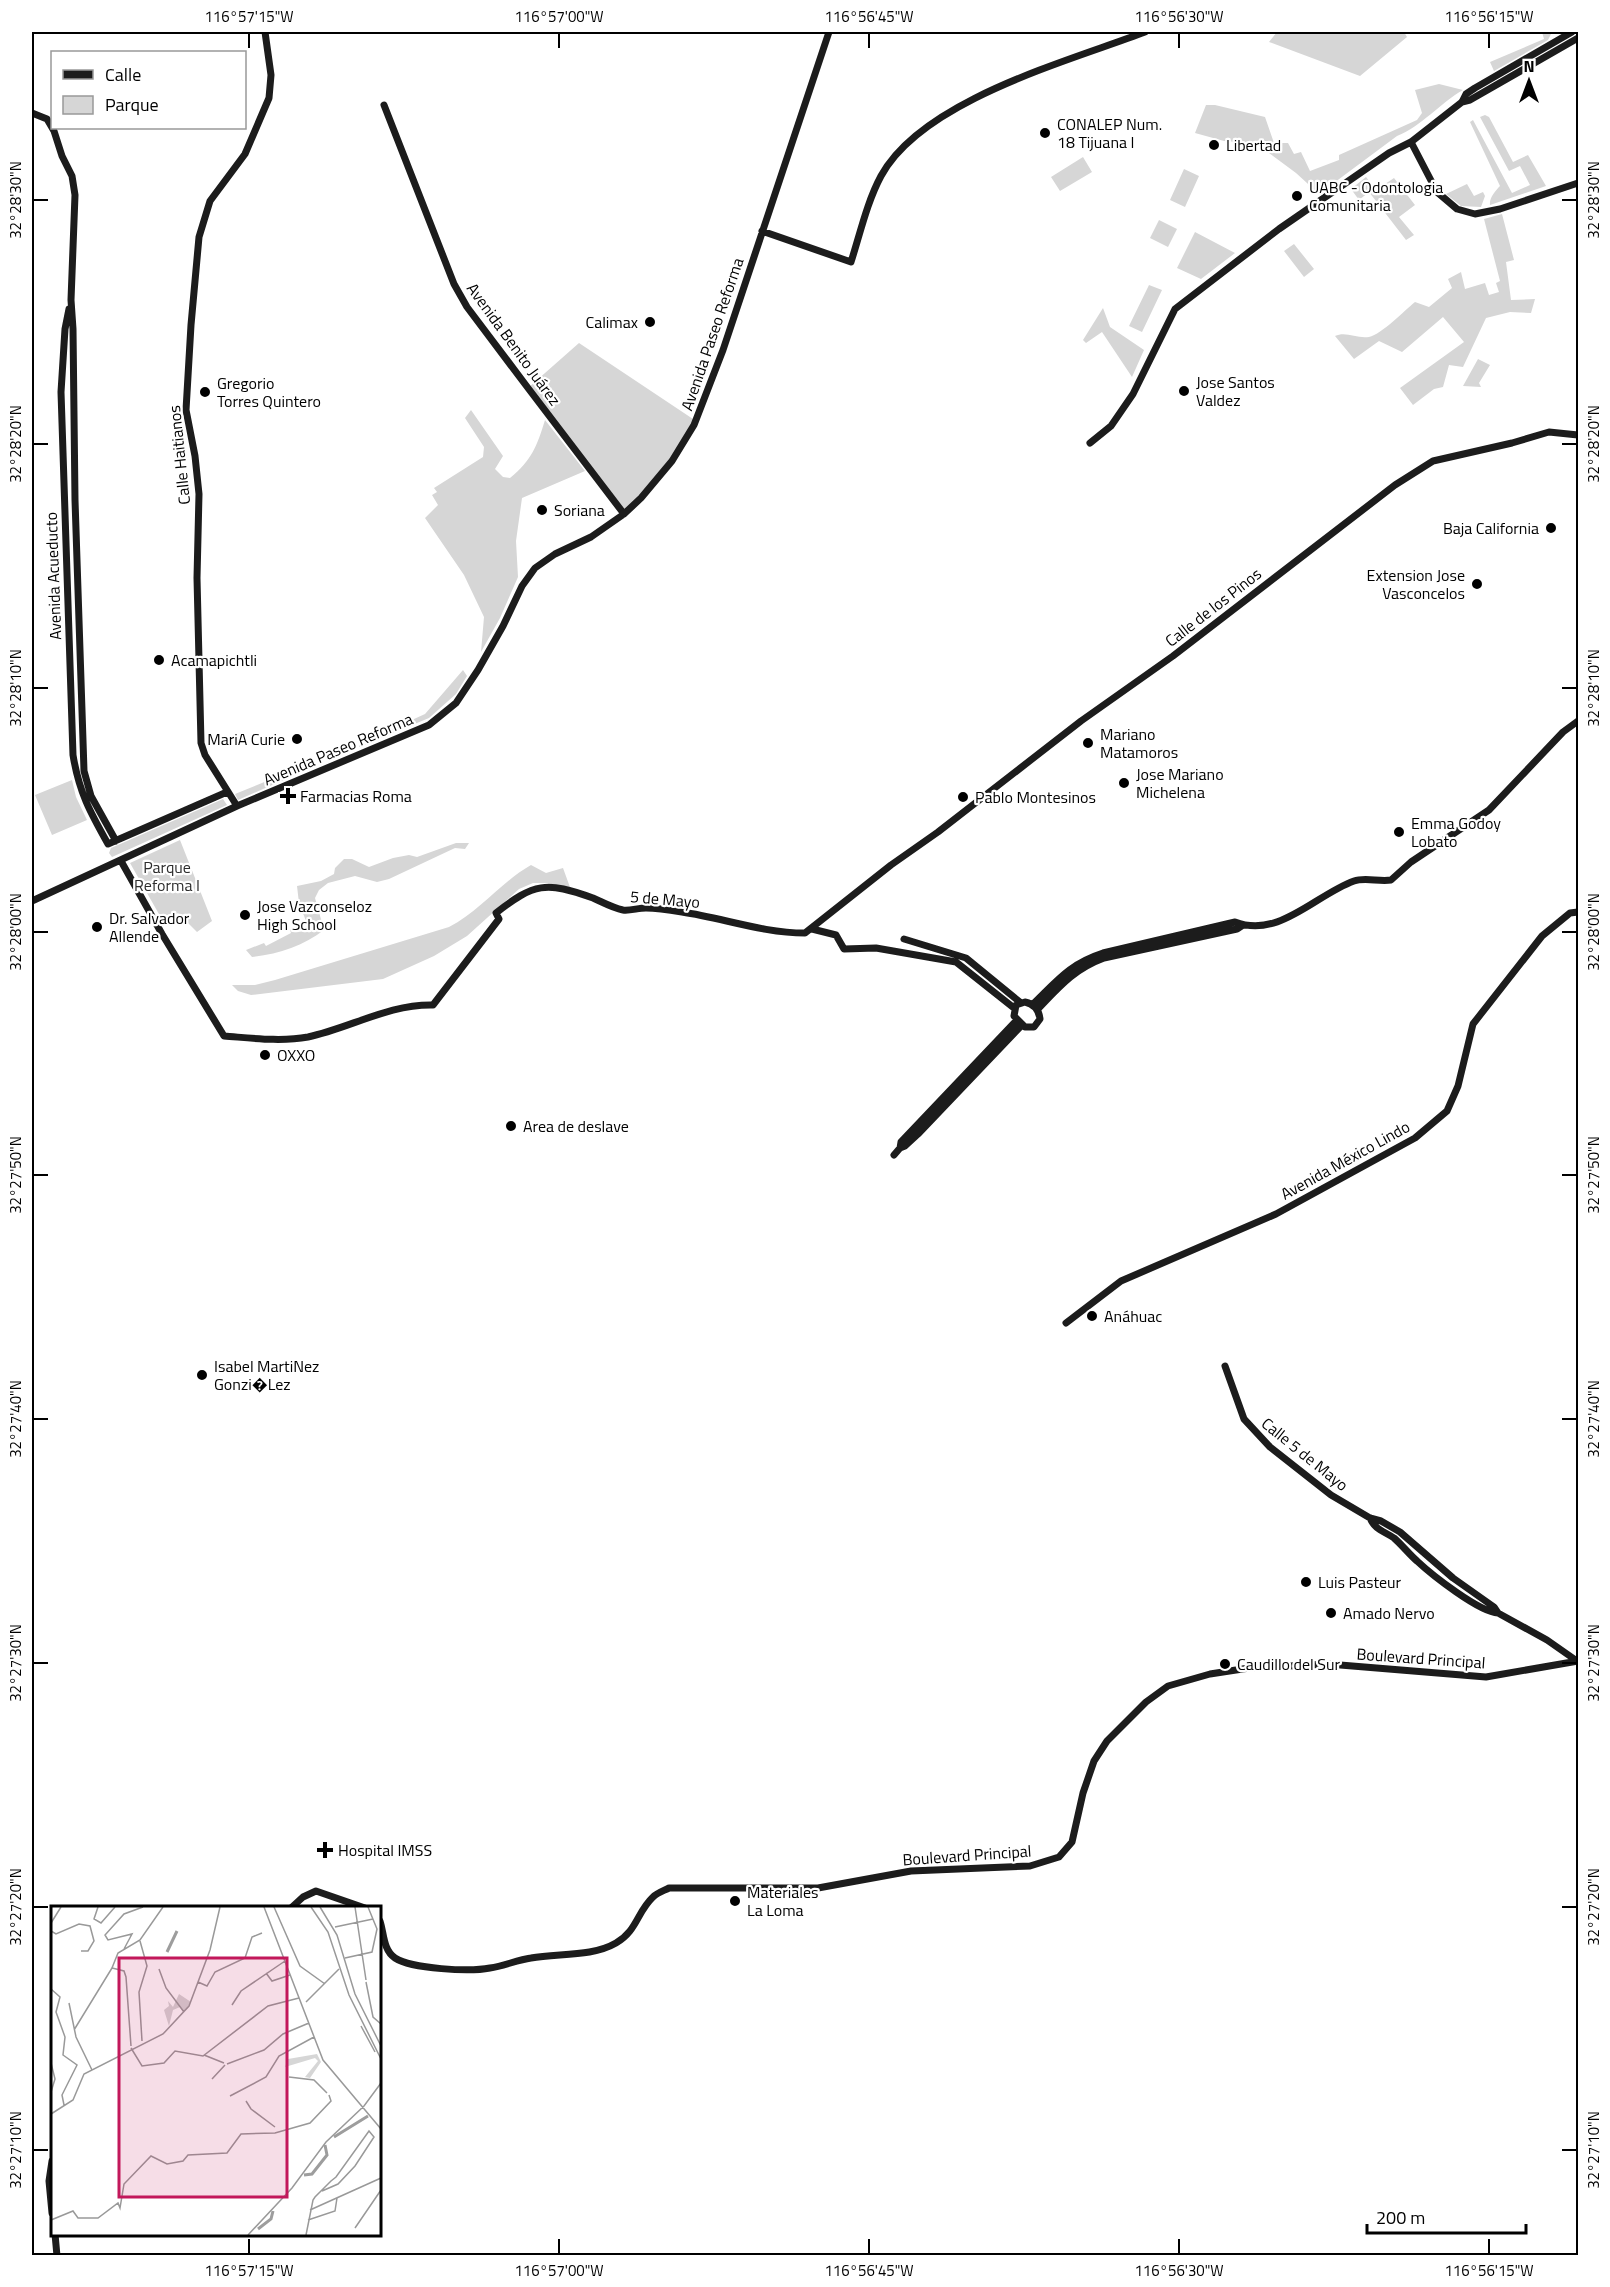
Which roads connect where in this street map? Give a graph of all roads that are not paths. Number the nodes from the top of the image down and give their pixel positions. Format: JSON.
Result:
{"nodes":[{"id":1,"x":265,"y":32,"type":"edge"},
{"id":2,"x":829,"y":32,"type":"edge"},
{"id":3,"x":1145,"y":32,"type":"edge"},
{"id":4,"x":1556,"y":32,"type":"edge"},
{"id":5,"x":1572,"y":32,"type":"edge"},
{"id":6,"x":1578,"y":38,"type":"edge"},
{"id":7,"x":1552,"y":42,"type":"junction"},
{"id":8,"x":1462,"y":102,"type":"junction"},
{"id":9,"x":384,"y":105,"type":"dead end"},
{"id":10,"x":32,"y":113,"type":"edge"},
{"id":11,"x":51,"y":126,"type":"edge"},
{"id":12,"x":53,"y":129,"type":"edge"},
{"id":13,"x":1411,"y":142,"type":"junction"},
{"id":14,"x":1578,"y":183,"type":"edge"},
{"id":15,"x":762,"y":231,"type":"junction"},
{"id":16,"x":71,"y":300,"type":"junction"},
{"id":17,"x":1578,"y":435,"type":"edge"},
{"id":18,"x":1090,"y":443,"type":"dead end"},
{"id":19,"x":624,"y":514,"type":"junction"},
{"id":20,"x":1578,"y":722,"type":"edge"},
{"id":21,"x":227,"y":792,"type":"junction"},
{"id":22,"x":237,"y":806,"type":"junction"},
{"id":23,"x":116,"y":841,"type":"junction"},
{"id":24,"x":121,"y":861,"type":"junction"},
{"id":25,"x":32,"y":901,"type":"edge"},
{"id":26,"x":1578,"y":912,"type":"edge"},
{"id":27,"x":808,"y":931,"type":"junction"},
{"id":28,"x":904,"y":939,"type":"dead end"},
{"id":29,"x":1021,"y":1003,"type":"junction"},
{"id":30,"x":1035,"y":1007,"type":"junction"},
{"id":31,"x":1014,"y":1008,"type":"junction"},
{"id":32,"x":1019,"y":1023,"type":"junction"},
{"id":33,"x":894,"y":1155,"type":"dead end"},
{"id":34,"x":1066,"y":1323,"type":"dead end"},
{"id":35,"x":1225,"y":1366,"type":"dead end"},
{"id":36,"x":1578,"y":1661,"type":"edge"},
{"id":37,"x":293,"y":1906,"type":"edge"},
{"id":38,"x":359,"y":1906,"type":"edge"},
{"id":39,"x":381,"y":1926,"type":"edge"},
{"id":40,"x":51,"y":2168,"type":"edge"},
{"id":41,"x":51,"y":2202,"type":"edge"},
{"id":42,"x":55,"y":2236,"type":"edge"},
{"id":43,"x":57,"y":2256,"type":"edge"}],
"edges":[{"from":1,"to":21,"type":"street","name":"Calle Haitianos"},
{"from":2,"to":15,"type":"street","name":"Avenida Paseo Reforma"},
{"from":3,"to":15,"type":"street"},
{"from":4,"to":7,"type":"street"},
{"from":5,"to":7,"type":"street"},
{"from":6,"to":8,"type":"street"},
{"from":7,"to":8,"type":"street"},
{"from":8,"to":13,"type":"street"},
{"from":9,"to":19,"type":"street","name":"Avenida Benito Juárez"},
{"from":10,"to":11,"type":"street","name":"Avenida Acueducto"},
{"from":12,"to":16,"type":"street","name":"Avenida Acueducto"},
{"from":13,"to":14,"type":"street"},
{"from":13,"to":18,"type":"street"},
{"from":15,"to":19,"type":"street","name":"Avenida Paseo Reforma"},
{"from":16,"to":23,"type":"street","name":"Avenida Acueducto"},
{"from":16,"to":23,"type":"street","name":"Avenida Acueducto"},
{"from":17,"to":27,"type":"street","name":"Calle de los Pinos"},
{"from":19,"to":22,"type":"street","name":"Avenida Paseo Reforma"},
{"from":20,"to":30,"type":"street"},
{"from":21,"to":22,"type":"street","name":"Calle Haitianos"},
{"from":21,"to":23,"type":"street"},
{"from":22,"to":24,"type":"street","name":"Avenida Paseo Reforma"},
{"from":24,"to":25,"type":"street","name":"Avenida Paseo Reforma"},
{"from":24,"to":27,"type":"street","name":"5 de Mayo"},
{"from":26,"to":34,"type":"street","name":"Avenida México Lindo"},
{"from":27,"to":31,"type":"street","name":"5 de Mayo"},
{"from":28,"to":29,"type":"street"},
{"from":29,"to":30,"type":"street"},
{"from":29,"to":31,"type":"street"},
{"from":30,"to":32,"type":"street"},
{"from":31,"to":32,"type":"street"},
{"from":32,"to":33,"type":"street"},
{"from":35,"to":36,"type":"street","name":"Calle 5 de Mayo"},
{"from":36,"to":39,"type":"street","name":"Boulevard Principal"},
{"from":37,"to":38,"type":"street"},
{"from":40,"to":41,"type":"street"},
{"from":42,"to":43,"type":"street"}]}
